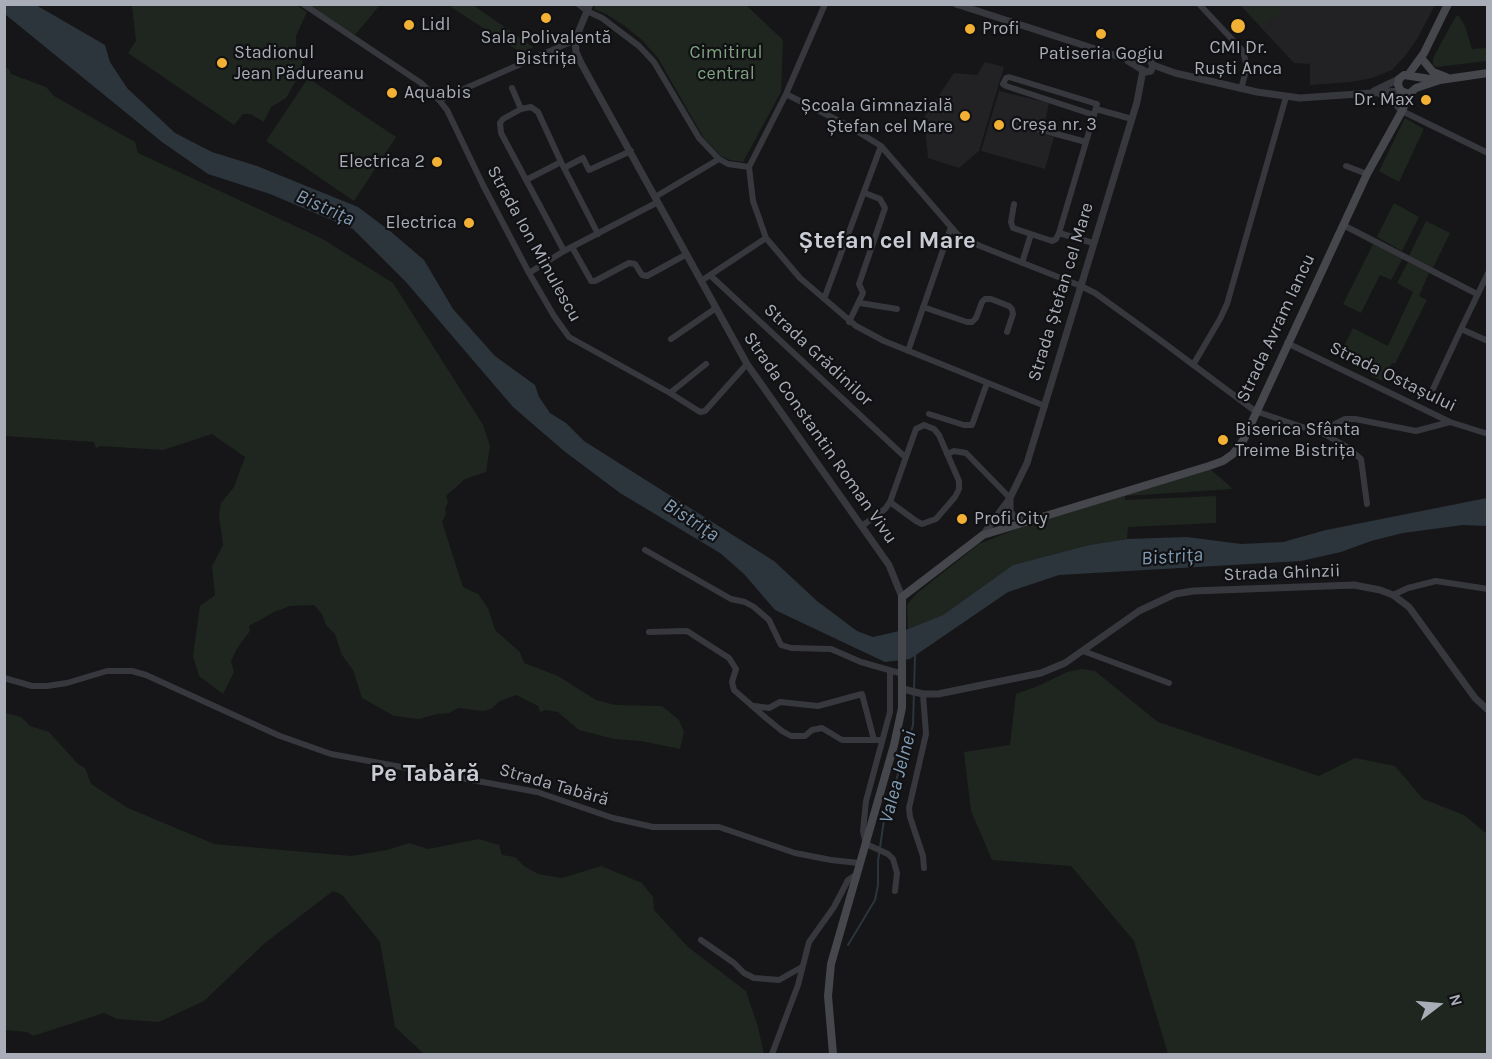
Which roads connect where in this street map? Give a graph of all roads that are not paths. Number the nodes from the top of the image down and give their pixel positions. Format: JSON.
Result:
{"nodes":[{"id":1,"x":303,"y":4,"type":"edge"},
{"id":2,"x":578,"y":4,"type":"edge"},
{"id":3,"x":825,"y":4,"type":"edge"},
{"id":4,"x":956,"y":4,"type":"edge"},
{"id":5,"x":1199,"y":4,"type":"edge"},
{"id":6,"x":1448,"y":7,"type":"edge"},
{"id":7,"x":589,"y":8,"type":"edge"},
{"id":8,"x":575,"y":40,"type":"junction"},
{"id":9,"x":1423,"y":56,"type":"junction"},
{"id":10,"x":1123,"y":58,"type":"junction"},
{"id":11,"x":1148,"y":69,"type":"junction"},
{"id":12,"x":1488,"y":73,"type":"edge"},
{"id":13,"x":1455,"y":78,"type":"junction"},
{"id":14,"x":1399,"y":79,"type":"joint"},
{"id":15,"x":1410,"y":85,"type":"junction"},
{"id":16,"x":512,"y":88,"type":"dead end"},
{"id":17,"x":1241,"y":89,"type":"junction"},
{"id":18,"x":1373,"y":93,"type":"junction"},
{"id":19,"x":786,"y":94,"type":"junction"},
{"id":20,"x":1286,"y":97,"type":"junction"},
{"id":21,"x":439,"y":100,"type":"junction"},
{"id":22,"x":521,"y":109,"type":"junction"},
{"id":23,"x":1402,"y":110,"type":"junction"},
{"id":24,"x":1095,"y":112,"type":"junction"},
{"id":25,"x":1132,"y":118,"type":"junction"},
{"id":26,"x":1038,"y":129,"type":"dead end"},
{"id":27,"x":1086,"y":142,"type":"junction"},
{"id":28,"x":880,"y":146,"type":"junction"},
{"id":29,"x":631,"y":151,"type":"junction"},
{"id":30,"x":1488,"y":153,"type":"edge"},
{"id":31,"x":719,"y":159,"type":"junction"},
{"id":32,"x":562,"y":165,"type":"junction"},
{"id":33,"x":1346,"y":166,"type":"dead end"},
{"id":34,"x":749,"y":167,"type":"junction"},
{"id":35,"x":1367,"y":174,"type":"junction"},
{"id":36,"x":526,"y":180,"type":"junction"},
{"id":37,"x":864,"y":193,"type":"junction"},
{"id":38,"x":657,"y":200,"type":"junction"},
{"id":39,"x":1014,"y":204,"type":"dead end"},
{"id":40,"x":1343,"y":225,"type":"junction"},
{"id":41,"x":951,"y":227,"type":"junction"},
{"id":42,"x":1059,"y":233,"type":"junction"},
{"id":43,"x":598,"y":234,"type":"junction"},
{"id":44,"x":1031,"y":234,"type":"junction"},
{"id":45,"x":766,"y":238,"type":"junction"},
{"id":46,"x":1093,"y":243,"type":"junction"},
{"id":47,"x":572,"y":247,"type":"junction"},
{"id":48,"x":564,"y":251,"type":"junction"},
{"id":49,"x":687,"y":254,"type":"junction"},
{"id":50,"x":1022,"y":262,"type":"junction"},
{"id":51,"x":529,"y":273,"type":"junction"},
{"id":52,"x":1488,"y":273,"type":"edge"},
{"id":53,"x":711,"y":276,"type":"junction"},
{"id":54,"x":701,"y":281,"type":"junction"},
{"id":55,"x":1081,"y":286,"type":"junction"},
{"id":56,"x":1477,"y":294,"type":"junction"},
{"id":57,"x":824,"y":299,"type":"junction"},
{"id":58,"x":860,"y":303,"type":"junction"},
{"id":59,"x":923,"y":307,"type":"junction"},
{"id":60,"x":716,"y":308,"type":"junction"},
{"id":61,"x":897,"y":309,"type":"dead end"},
{"id":62,"x":849,"y":322,"type":"junction"},
{"id":63,"x":1461,"y":329,"type":"junction"},
{"id":64,"x":1007,"y":332,"type":"dead end"},
{"id":65,"x":671,"y":339,"type":"dead end"},
{"id":66,"x":1488,"y":341,"type":"edge"},
{"id":67,"x":1287,"y":343,"type":"junction"},
{"id":68,"x":908,"y":351,"type":"junction"},
{"id":69,"x":706,"y":364,"type":"dead end"},
{"id":70,"x":747,"y":364,"type":"junction"},
{"id":71,"x":1193,"y":365,"type":"junction"},
{"id":72,"x":987,"y":383,"type":"junction"},
{"id":73,"x":1432,"y":389,"type":"dead end"},
{"id":74,"x":670,"y":393,"type":"junction"},
{"id":75,"x":1045,"y":406,"type":"junction"},
{"id":76,"x":1255,"y":411,"type":"junction"},
{"id":77,"x":929,"y":414,"type":"dead end"},
{"id":78,"x":1449,"y":422,"type":"junction"},
{"id":79,"x":1488,"y":434,"type":"edge"},
{"id":80,"x":1326,"y":435,"type":"junction"},
{"id":81,"x":947,"y":454,"type":"junction"},
{"id":82,"x":905,"y":457,"type":"junction"},
{"id":83,"x":1010,"y":498,"type":"junction"},
{"id":84,"x":890,"y":502,"type":"junction"},
{"id":85,"x":1367,"y":504,"type":"dead end"},
{"id":86,"x":1025,"y":521,"type":"junction"},
{"id":87,"x":862,"y":526,"type":"junction"},
{"id":88,"x":983,"y":535,"type":"junction"},
{"id":89,"x":645,"y":550,"type":"dead end"},
{"id":90,"x":1488,"y":589,"type":"edge"},
{"id":91,"x":1393,"y":595,"type":"junction"},
{"id":92,"x":902,"y":597,"type":"junction"},
{"id":93,"x":649,"y":632,"type":"dead end"},
{"id":94,"x":1083,"y":651,"type":"junction"},
{"id":95,"x":890,"y":672,"type":"junction"},
{"id":96,"x":903,"y":675,"type":"junction"},
{"id":97,"x":4,"y":678,"type":"edge"},
{"id":98,"x":1169,"y":683,"type":"dead end"},
{"id":99,"x":906,"y":689,"type":"junction"},
{"id":100,"x":921,"y":694,"type":"junction"},
{"id":101,"x":754,"y":706,"type":"junction"},
{"id":102,"x":1488,"y":710,"type":"edge"},
{"id":103,"x":878,"y":740,"type":"junction"},
{"id":104,"x":866,"y":844,"type":"junction"},
{"id":105,"x":859,"y":863,"type":"junction"},
{"id":106,"x":924,"y":868,"type":"dead end"},
{"id":107,"x":856,"y":876,"type":"junction"},
{"id":108,"x":895,"y":891,"type":"dead end"},
{"id":109,"x":701,"y":940,"type":"dead end"},
{"id":110,"x":802,"y":967,"type":"junction"},
{"id":111,"x":772,"y":1054,"type":"edge"},
{"id":112,"x":833,"y":1054,"type":"edge"}],
"edges":[{"from":1,"to":21,"type":"street","name":"Strada Ion Minulescu"},
{"from":2,"to":7,"type":"street"},
{"from":3,"to":19,"type":"street"},
{"from":4,"to":10,"type":"street"},
{"from":5,"to":17,"type":"street"},
{"from":6,"to":9,"type":"main road"},
{"from":7,"to":8,"type":"street"},
{"from":7,"to":31,"type":"street"},
{"from":8,"to":21,"type":"street"},
{"from":8,"to":29,"type":"street","name":"Strada Constantin Roman Vivu"},
{"from":9,"to":13,"type":"main road"},
{"from":9,"to":15,"type":"main road"},
{"from":10,"to":11,"type":"street"},
{"from":10,"to":11,"type":"street","name":"Strada Ștefan cel Mare"},
{"from":11,"to":17,"type":"street"},
{"from":11,"to":25,"type":"street","name":"Strada Ștefan cel Mare"},
{"from":12,"to":13,"type":"main road"},
{"from":13,"to":15,"type":"main road"},
{"from":14,"to":15,"type":"main road"},
{"from":14,"to":18,"type":"street"},
{"from":15,"to":18,"type":"street"},
{"from":15,"to":23,"type":"main road","name":"Strada Avram Iancu"},
{"from":16,"to":22,"type":"street"},
{"from":17,"to":20,"type":"street"},
{"from":18,"to":20,"type":"street"},
{"from":18,"to":23,"type":"street"},
{"from":19,"to":28,"type":"street"},
{"from":19,"to":34,"type":"street"},
{"from":20,"to":71,"type":"street"},
{"from":21,"to":51,"type":"street","name":"Strada Ion Minulescu"},
{"from":22,"to":32,"type":"street"},
{"from":22,"to":36,"type":"street"},
{"from":23,"to":30,"type":"street"},
{"from":23,"to":35,"type":"main road","name":"Strada Avram Iancu"},
{"from":24,"to":24,"type":"street"},
{"from":24,"to":25,"type":"street"},
{"from":24,"to":27,"type":"street"},
{"from":25,"to":46,"type":"street","name":"Strada Ștefan cel Mare"},
{"from":26,"to":27,"type":"street"},
{"from":27,"to":42,"type":"street"},
{"from":28,"to":37,"type":"street"},
{"from":28,"to":41,"type":"street"},
{"from":29,"to":32,"type":"street"},
{"from":29,"to":38,"type":"street","name":"Strada Constantin Roman Vivu"},
{"from":31,"to":34,"type":"street"},
{"from":31,"to":38,"type":"street"},
{"from":32,"to":36,"type":"street"},
{"from":32,"to":43,"type":"street"},
{"from":33,"to":35,"type":"street"},
{"from":34,"to":45,"type":"street"},
{"from":35,"to":40,"type":"main road","name":"Strada Avram Iancu"},
{"from":36,"to":48,"type":"street"},
{"from":37,"to":57,"type":"street"},
{"from":37,"to":58,"type":"street"},
{"from":38,"to":43,"type":"street"},
{"from":38,"to":49,"type":"street","name":"Strada Constantin Roman Vivu"},
{"from":39,"to":44,"type":"street"},
{"from":40,"to":56,"type":"street"},
{"from":40,"to":67,"type":"main road","name":"Strada Avram Iancu"},
{"from":41,"to":50,"type":"street"},
{"from":41,"to":59,"type":"street"},
{"from":42,"to":44,"type":"street"},
{"from":42,"to":46,"type":"street"},
{"from":43,"to":47,"type":"street"},
{"from":44,"to":50,"type":"street"},
{"from":45,"to":53,"type":"street"},
{"from":45,"to":57,"type":"street"},
{"from":46,"to":55,"type":"street","name":"Strada Ștefan cel Mare"},
{"from":47,"to":48,"type":"street"},
{"from":47,"to":49,"type":"street"},
{"from":48,"to":51,"type":"street"},
{"from":49,"to":54,"type":"street","name":"Strada Constantin Roman Vivu"},
{"from":50,"to":55,"type":"street"},
{"from":51,"to":74,"type":"street","name":"Strada Ion Minulescu"},
{"from":52,"to":56,"type":"street"},
{"from":53,"to":54,"type":"street"},
{"from":53,"to":82,"type":"street","name":"Strada Grădinilor"},
{"from":54,"to":60,"type":"street","name":"Strada Constantin Roman Vivu"},
{"from":55,"to":71,"type":"street"},
{"from":55,"to":75,"type":"street","name":"Strada Ștefan cel Mare"},
{"from":56,"to":63,"type":"street"},
{"from":57,"to":62,"type":"street"},
{"from":58,"to":61,"type":"street"},
{"from":58,"to":62,"type":"street"},
{"from":59,"to":64,"type":"street"},
{"from":59,"to":68,"type":"street"},
{"from":60,"to":65,"type":"street"},
{"from":60,"to":70,"type":"street","name":"Strada Constantin Roman Vivu"},
{"from":62,"to":68,"type":"street"},
{"from":63,"to":66,"type":"street"},
{"from":63,"to":73,"type":"street"},
{"from":67,"to":76,"type":"main road","name":"Strada Avram Iancu"},
{"from":67,"to":78,"type":"street","name":"Strada Ostașului"},
{"from":68,"to":72,"type":"street"},
{"from":69,"to":74,"type":"street"},
{"from":70,"to":74,"type":"street","name":"Strada Ion Minulescu"},
{"from":70,"to":87,"type":"street","name":"Strada Constantin Roman Vivu"},
{"from":71,"to":76,"type":"street"},
{"from":72,"to":75,"type":"street"},
{"from":72,"to":77,"type":"street"},
{"from":75,"to":83,"type":"street","name":"Strada Ștefan cel Mare"},
{"from":76,"to":80,"type":"street"},
{"from":76,"to":86,"type":"main road","name":"Strada Avram Iancu"},
{"from":78,"to":79,"type":"street","name":"Strada Ostașului"},
{"from":78,"to":80,"type":"street"},
{"from":80,"to":85,"type":"street"},
{"from":81,"to":82,"type":"street"},
{"from":81,"to":83,"type":"street"},
{"from":81,"to":84,"type":"street"},
{"from":82,"to":84,"type":"street"},
{"from":83,"to":86,"type":"street"},
{"from":83,"to":88,"type":"street","name":"Strada Ștefan cel Mare"},
{"from":84,"to":87,"type":"street"},
{"from":86,"to":88,"type":"main road","name":"Strada Avram Iancu"},
{"from":87,"to":92,"type":"street","name":"Strada Constantin Roman Vivu"},
{"from":88,"to":92,"type":"main road","name":"Strada Ștefan cel Mare"},
{"from":89,"to":95,"type":"street"},
{"from":90,"to":91,"type":"street"},
{"from":91,"to":94,"type":"street","name":"Strada Ghinzii"},
{"from":91,"to":102,"type":"street","name":"Strada Ghinzii"},
{"from":92,"to":96,"type":"main road"},
{"from":93,"to":101,"type":"street"},
{"from":94,"to":98,"type":"street"},
{"from":94,"to":100,"type":"street","name":"Strada Ghinzii"},
{"from":95,"to":96,"type":"street"},
{"from":95,"to":103,"type":"street"},
{"from":96,"to":99,"type":"main road"},
{"from":97,"to":105,"type":"street","name":"Strada Tabără"},
{"from":99,"to":100,"type":"street","name":"Strada Ghinzii"},
{"from":99,"to":104,"type":"main road"},
{"from":100,"to":106,"type":"street"},
{"from":101,"to":103,"type":"street"},
{"from":101,"to":103,"type":"street"},
{"from":103,"to":104,"type":"street"},
{"from":104,"to":105,"type":"main road"},
{"from":104,"to":108,"type":"street"},
{"from":105,"to":107,"type":"main road"},
{"from":107,"to":110,"type":"street"},
{"from":107,"to":112,"type":"main road"},
{"from":109,"to":110,"type":"street"},
{"from":110,"to":111,"type":"street"}]}
